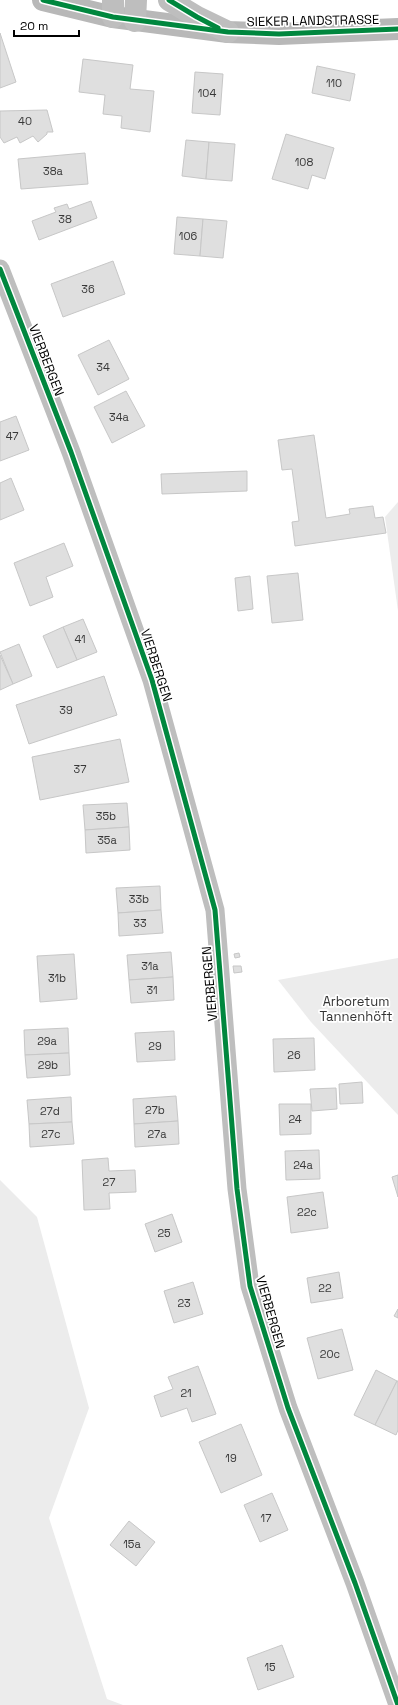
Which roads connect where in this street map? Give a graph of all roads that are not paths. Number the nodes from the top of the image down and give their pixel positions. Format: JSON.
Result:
{"nodes":[{"id":1,"x":43,"y":0,"type":"edge"},
{"id":2,"x":169,"y":0,"type":"edge"},
{"id":3,"x":113,"y":9,"type":"edge"},
{"id":4,"x":135,"y":10,"type":"edge"},
{"id":5,"x":398,"y":29,"type":"edge"},
{"id":6,"x":228,"y":32,"type":"junction"},
{"id":7,"x":0,"y":269,"type":"edge"},
{"id":8,"x":398,"y":1705,"type":"edge"}],
"edges":[{"from":1,"to":3,"type":"main road","name":"SIEKER LANDSTRASSE"},
{"from":2,"to":6,"type":"main road"},
{"from":3,"to":4,"type":"main road","name":"SIEKER LANDSTRASSE"},
{"from":4,"to":6,"type":"main road","name":"SIEKER LANDSTRASSE"},
{"from":5,"to":6,"type":"main road","name":"SIEKER LANDSTRASSE"},
{"from":7,"to":8,"type":"street","name":"VIERBERGEN"}]}
